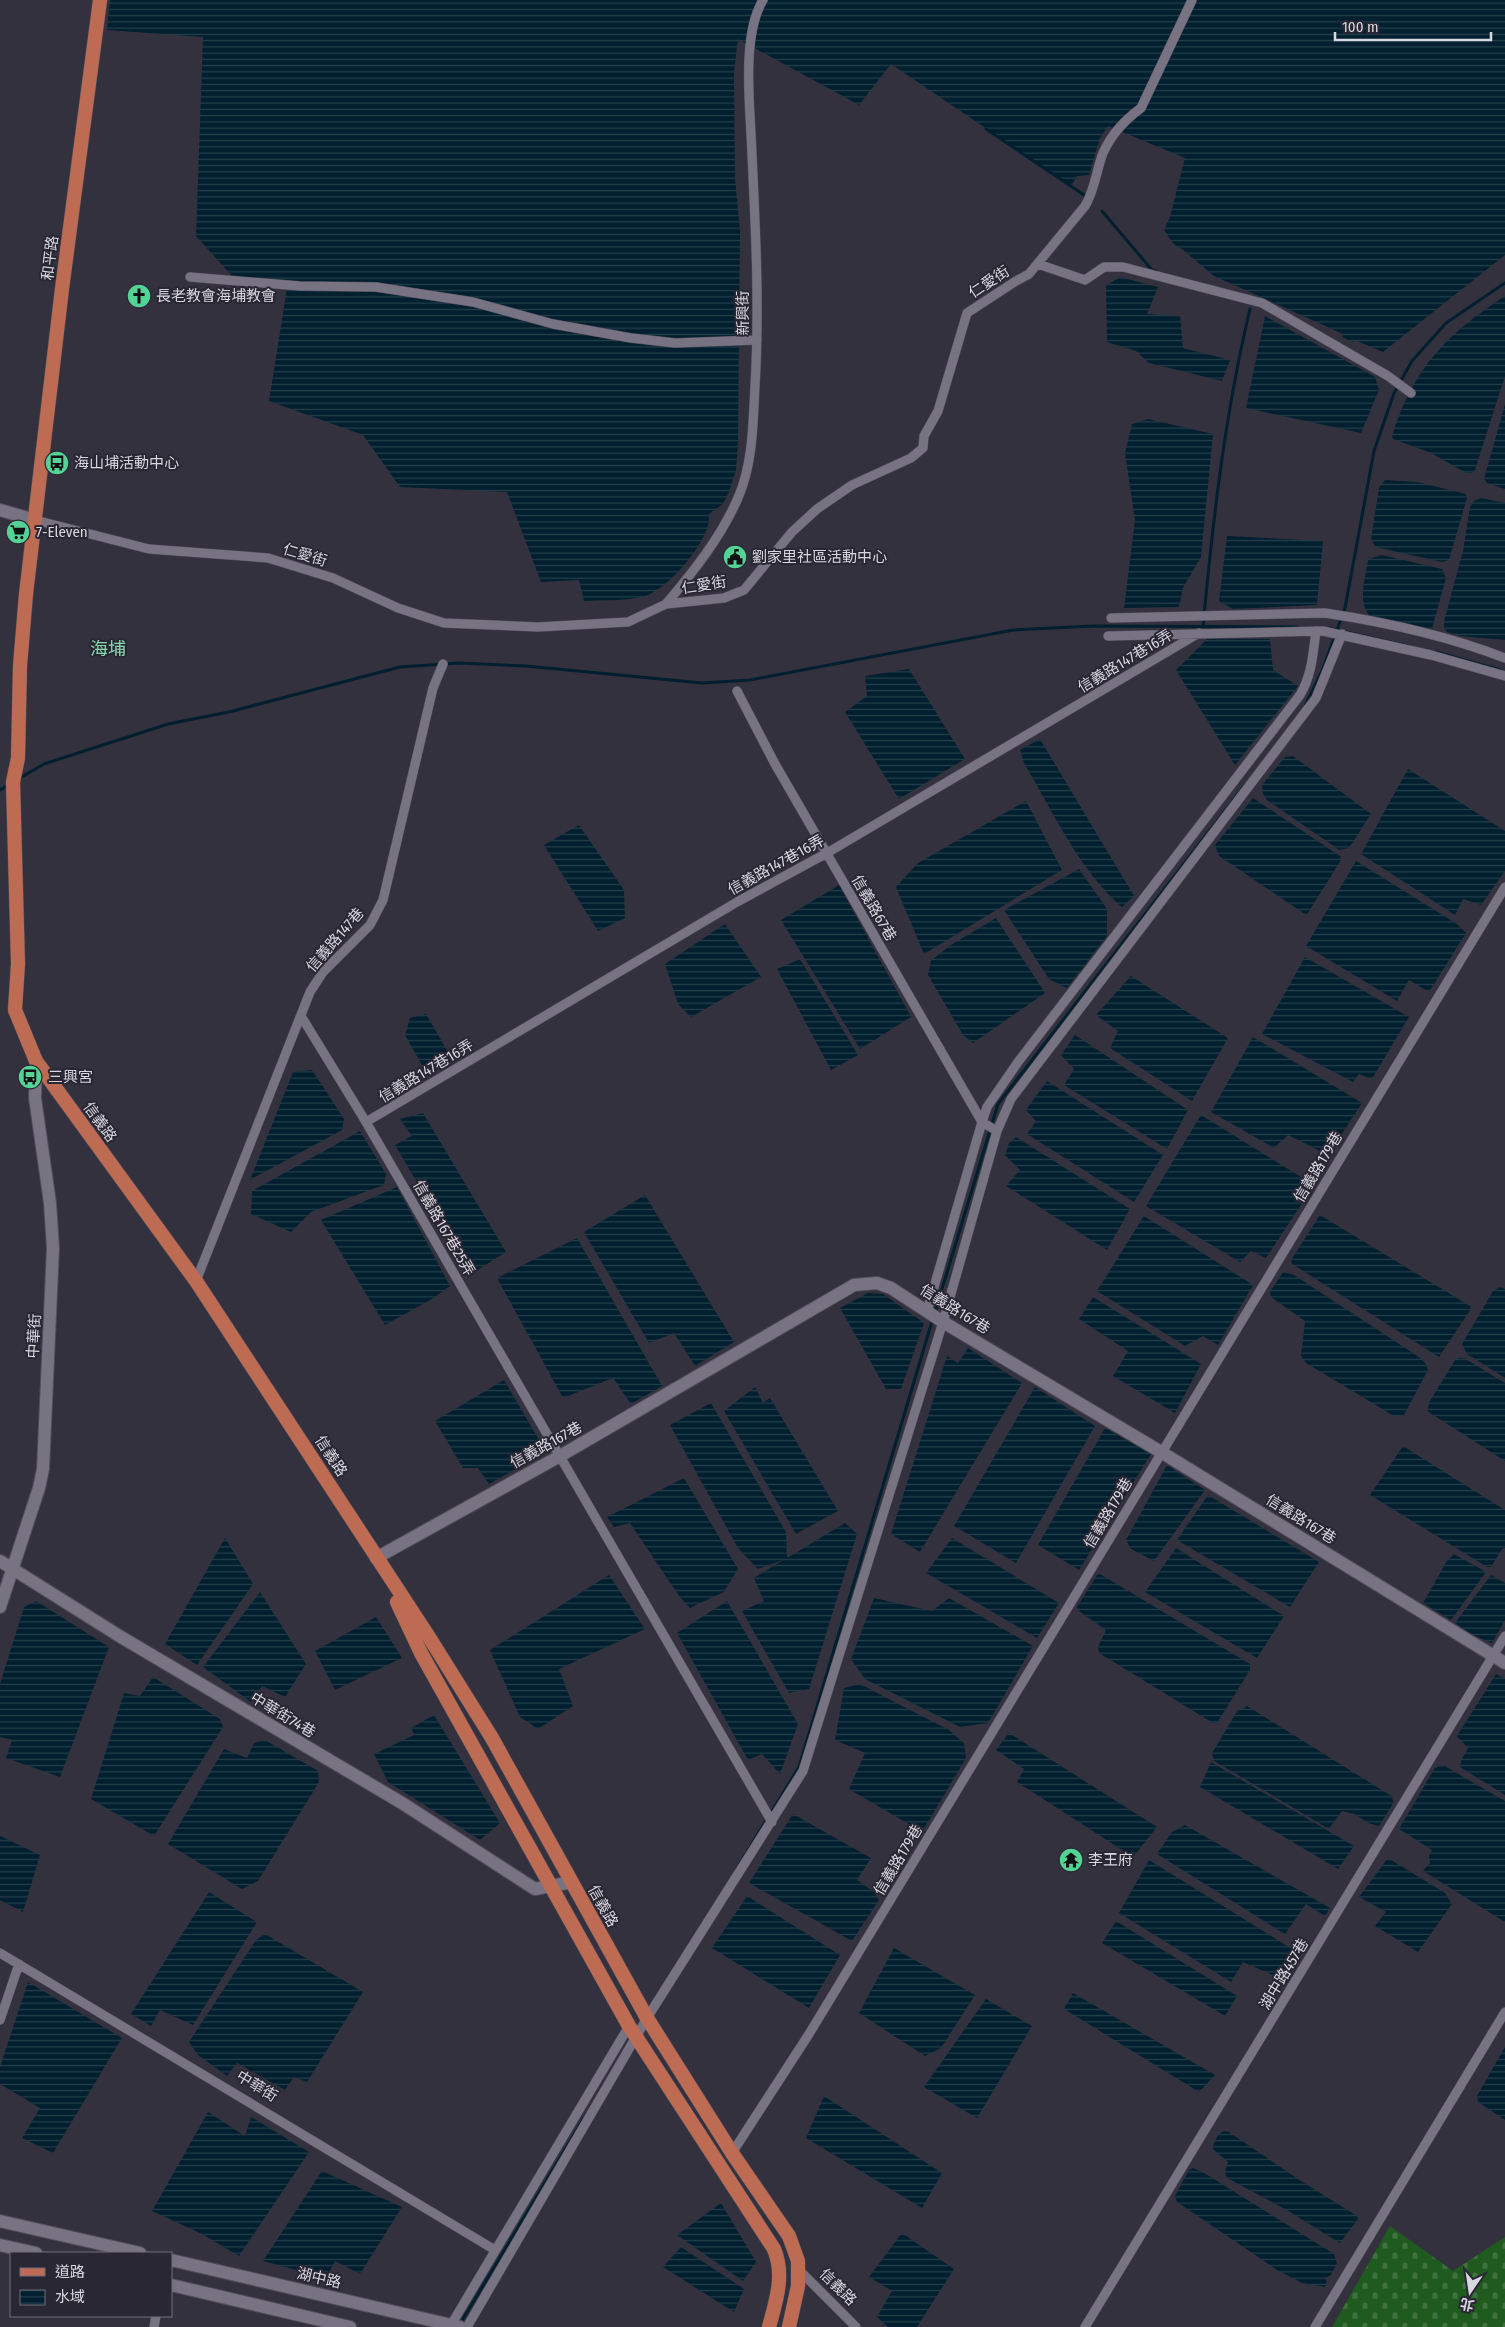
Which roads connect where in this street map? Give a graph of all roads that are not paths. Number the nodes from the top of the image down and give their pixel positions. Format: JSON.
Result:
{"nodes":[{"id":1,"x":100,"y":0,"type":"edge"},
{"id":2,"x":764,"y":0,"type":"edge"},
{"id":3,"x":1192,"y":0,"type":"edge"},
{"id":4,"x":1038,"y":264,"type":"junction"},
{"id":5,"x":190,"y":277,"type":"dead end"},
{"id":6,"x":757,"y":340,"type":"junction"},
{"id":7,"x":1409,"y":391,"type":"dead end"},
{"id":8,"x":0,"y":510,"type":"edge"},
{"id":9,"x":35,"y":520,"type":"junction"},
{"id":10,"x":666,"y":604,"type":"junction"},
{"id":11,"x":1110,"y":618,"type":"dead end"},
{"id":12,"x":1320,"y":631,"type":"junction"},
{"id":13,"x":1199,"y":633,"type":"junction"},
{"id":14,"x":1339,"y":634,"type":"junction"},
{"id":15,"x":1108,"y":636,"type":"dead end"},
{"id":16,"x":1505,"y":658,"type":"edge"},
{"id":17,"x":444,"y":664,"type":"dead end"},
{"id":18,"x":1505,"y":676,"type":"edge"},
{"id":19,"x":737,"y":691,"type":"dead end"},
{"id":20,"x":827,"y":853,"type":"junction"},
{"id":21,"x":1505,"y":887,"type":"edge"},
{"id":22,"x":301,"y":1016,"type":"junction"},
{"id":23,"x":36,"y":1061,"type":"junction"},
{"id":24,"x":366,"y":1122,"type":"junction"},
{"id":25,"x":982,"y":1122,"type":"junction"},
{"id":26,"x":997,"y":1131,"type":"junction"},
{"id":27,"x":196,"y":1281,"type":"junction"},
{"id":28,"x":928,"y":1312,"type":"junction"},
{"id":29,"x":942,"y":1321,"type":"junction"},
{"id":30,"x":1161,"y":1452,"type":"junction"},
{"id":31,"x":560,"y":1456,"type":"junction"},
{"id":32,"x":376,"y":1558,"type":"junction"},
{"id":33,"x":0,"y":1561,"type":"edge"},
{"id":34,"x":12,"y":1568,"type":"junction"},
{"id":35,"x":0,"y":1608,"type":"edge"},
{"id":36,"x":1505,"y":1636,"type":"edge"},
{"id":37,"x":1493,"y":1656,"type":"junction"},
{"id":38,"x":1505,"y":1663,"type":"edge"},
{"id":39,"x":772,"y":1822,"type":"junction"},
{"id":40,"x":572,"y":1882,"type":"junction"},
{"id":41,"x":552,"y":1887,"type":"junction"},
{"id":42,"x":0,"y":1953,"type":"edge"},
{"id":43,"x":19,"y":1964,"type":"junction"},
{"id":44,"x":1505,"y":2012,"type":"edge"},
{"id":45,"x":647,"y":2018,"type":"junction"},
{"id":46,"x":0,"y":2020,"type":"edge"},
{"id":47,"x":629,"y":2026,"type":"junction"},
{"id":48,"x":637,"y":2038,"type":"junction"},
{"id":49,"x":732,"y":2153,"type":"junction"},
{"id":50,"x":0,"y":2221,"type":"edge"},
{"id":51,"x":0,"y":2245,"type":"edge"},
{"id":52,"x":495,"y":2250,"type":"junction"},
{"id":53,"x":32,"y":2252,"type":"edge"},
{"id":54,"x":136,"y":2252,"type":"edge"},
{"id":55,"x":172,"y":2260,"type":"edge"},
{"id":56,"x":798,"y":2269,"type":"junction"},
{"id":57,"x":172,"y":2285,"type":"edge"},
{"id":58,"x":456,"y":2326,"type":"edge"},
{"id":59,"x":350,"y":2327,"type":"edge"},
{"id":60,"x":467,"y":2327,"type":"edge"},
{"id":61,"x":769,"y":2327,"type":"edge"},
{"id":62,"x":789,"y":2327,"type":"edge"},
{"id":63,"x":856,"y":2327,"type":"edge"},
{"id":64,"x":1086,"y":2327,"type":"edge"},
{"id":65,"x":1316,"y":2327,"type":"edge"}],
"edges":[{"from":1,"to":9,"type":"main road","name":"和平路"},
{"from":2,"to":6,"type":"street","name":"新興街"},
{"from":3,"to":4,"type":"street","name":"仁愛街"},
{"from":4,"to":7,"type":"street"},
{"from":4,"to":10,"type":"street","name":"仁愛街"},
{"from":5,"to":6,"type":"street"},
{"from":6,"to":10,"type":"street","name":"新興街"},
{"from":8,"to":9,"type":"street"},
{"from":9,"to":10,"type":"street","name":"仁愛街"},
{"from":9,"to":23,"type":"main road","name":"信義路"},
{"from":11,"to":16,"type":"street"},
{"from":12,"to":13,"type":"street"},
{"from":12,"to":14,"type":"street"},
{"from":12,"to":25,"type":"street"},
{"from":13,"to":15,"type":"street"},
{"from":13,"to":20,"type":"street","name":"信義路147巷16弄"},
{"from":14,"to":18,"type":"street"},
{"from":14,"to":26,"type":"street"},
{"from":17,"to":22,"type":"street","name":"信義路147巷"},
{"from":19,"to":20,"type":"street","name":"信義路67巷"},
{"from":20,"to":24,"type":"street","name":"信義路147巷16弄"},
{"from":20,"to":25,"type":"street","name":"信義路67巷"},
{"from":21,"to":30,"type":"street","name":"信義路179巷"},
{"from":22,"to":24,"type":"street","name":"信義路167巷25弄"},
{"from":22,"to":27,"type":"street","name":"信義路147巷"},
{"from":23,"to":27,"type":"main road","name":"信義路"},
{"from":23,"to":34,"type":"street","name":"中華街"},
{"from":24,"to":31,"type":"street","name":"信義路167巷25弄"},
{"from":25,"to":26,"type":"street","name":"信義路67巷"},
{"from":25,"to":28,"type":"street"},
{"from":26,"to":29,"type":"street"},
{"from":27,"to":32,"type":"main road","name":"信義路"},
{"from":28,"to":29,"type":"street","name":"信義路167巷"},
{"from":28,"to":31,"type":"street","name":"信義路167巷"},
{"from":29,"to":30,"type":"street","name":"信義路167巷"},
{"from":29,"to":39,"type":"street"},
{"from":30,"to":37,"type":"street","name":"信義路167巷"},
{"from":30,"to":49,"type":"street","name":"信義路179巷"},
{"from":31,"to":32,"type":"street","name":"信義路167巷"},
{"from":31,"to":39,"type":"street","name":"信義路167巷25弄"},
{"from":32,"to":40,"type":"main road","name":"信義路"},
{"from":32,"to":41,"type":"main road","name":"信義路"},
{"from":33,"to":34,"type":"street","name":"中華街74巷"},
{"from":34,"to":35,"type":"street","name":"中華街"},
{"from":34,"to":41,"type":"street","name":"中華街74巷"},
{"from":36,"to":37,"type":"street","name":"湖中路457巷"},
{"from":37,"to":38,"type":"street","name":"信義路167巷"},
{"from":37,"to":64,"type":"street","name":"湖中路457巷"},
{"from":39,"to":45,"type":"street"},
{"from":40,"to":41,"type":"street","name":"中華街74巷"},
{"from":40,"to":45,"type":"main road","name":"信義路"},
{"from":41,"to":47,"type":"main road","name":"信義路"},
{"from":42,"to":43,"type":"street","name":"中華街"},
{"from":43,"to":46,"type":"street"},
{"from":43,"to":52,"type":"street","name":"中華街"},
{"from":44,"to":65,"type":"street"},
{"from":45,"to":48,"type":"street"},
{"from":45,"to":49,"type":"main road","name":"信義路"},
{"from":47,"to":48,"type":"main road","name":"信義路"},
{"from":47,"to":52,"type":"street"},
{"from":48,"to":60,"type":"street"},
{"from":48,"to":61,"type":"main road","name":"信義路"},
{"from":49,"to":56,"type":"main road","name":"信義路"},
{"from":50,"to":54,"type":"street"},
{"from":51,"to":53,"type":"street"},
{"from":52,"to":58,"type":"street"},
{"from":55,"to":58,"type":"street","name":"湖中路"},
{"from":56,"to":62,"type":"main road","name":"信義路"},
{"from":56,"to":63,"type":"street","name":"信義路"},
{"from":57,"to":59,"type":"street"}]}
